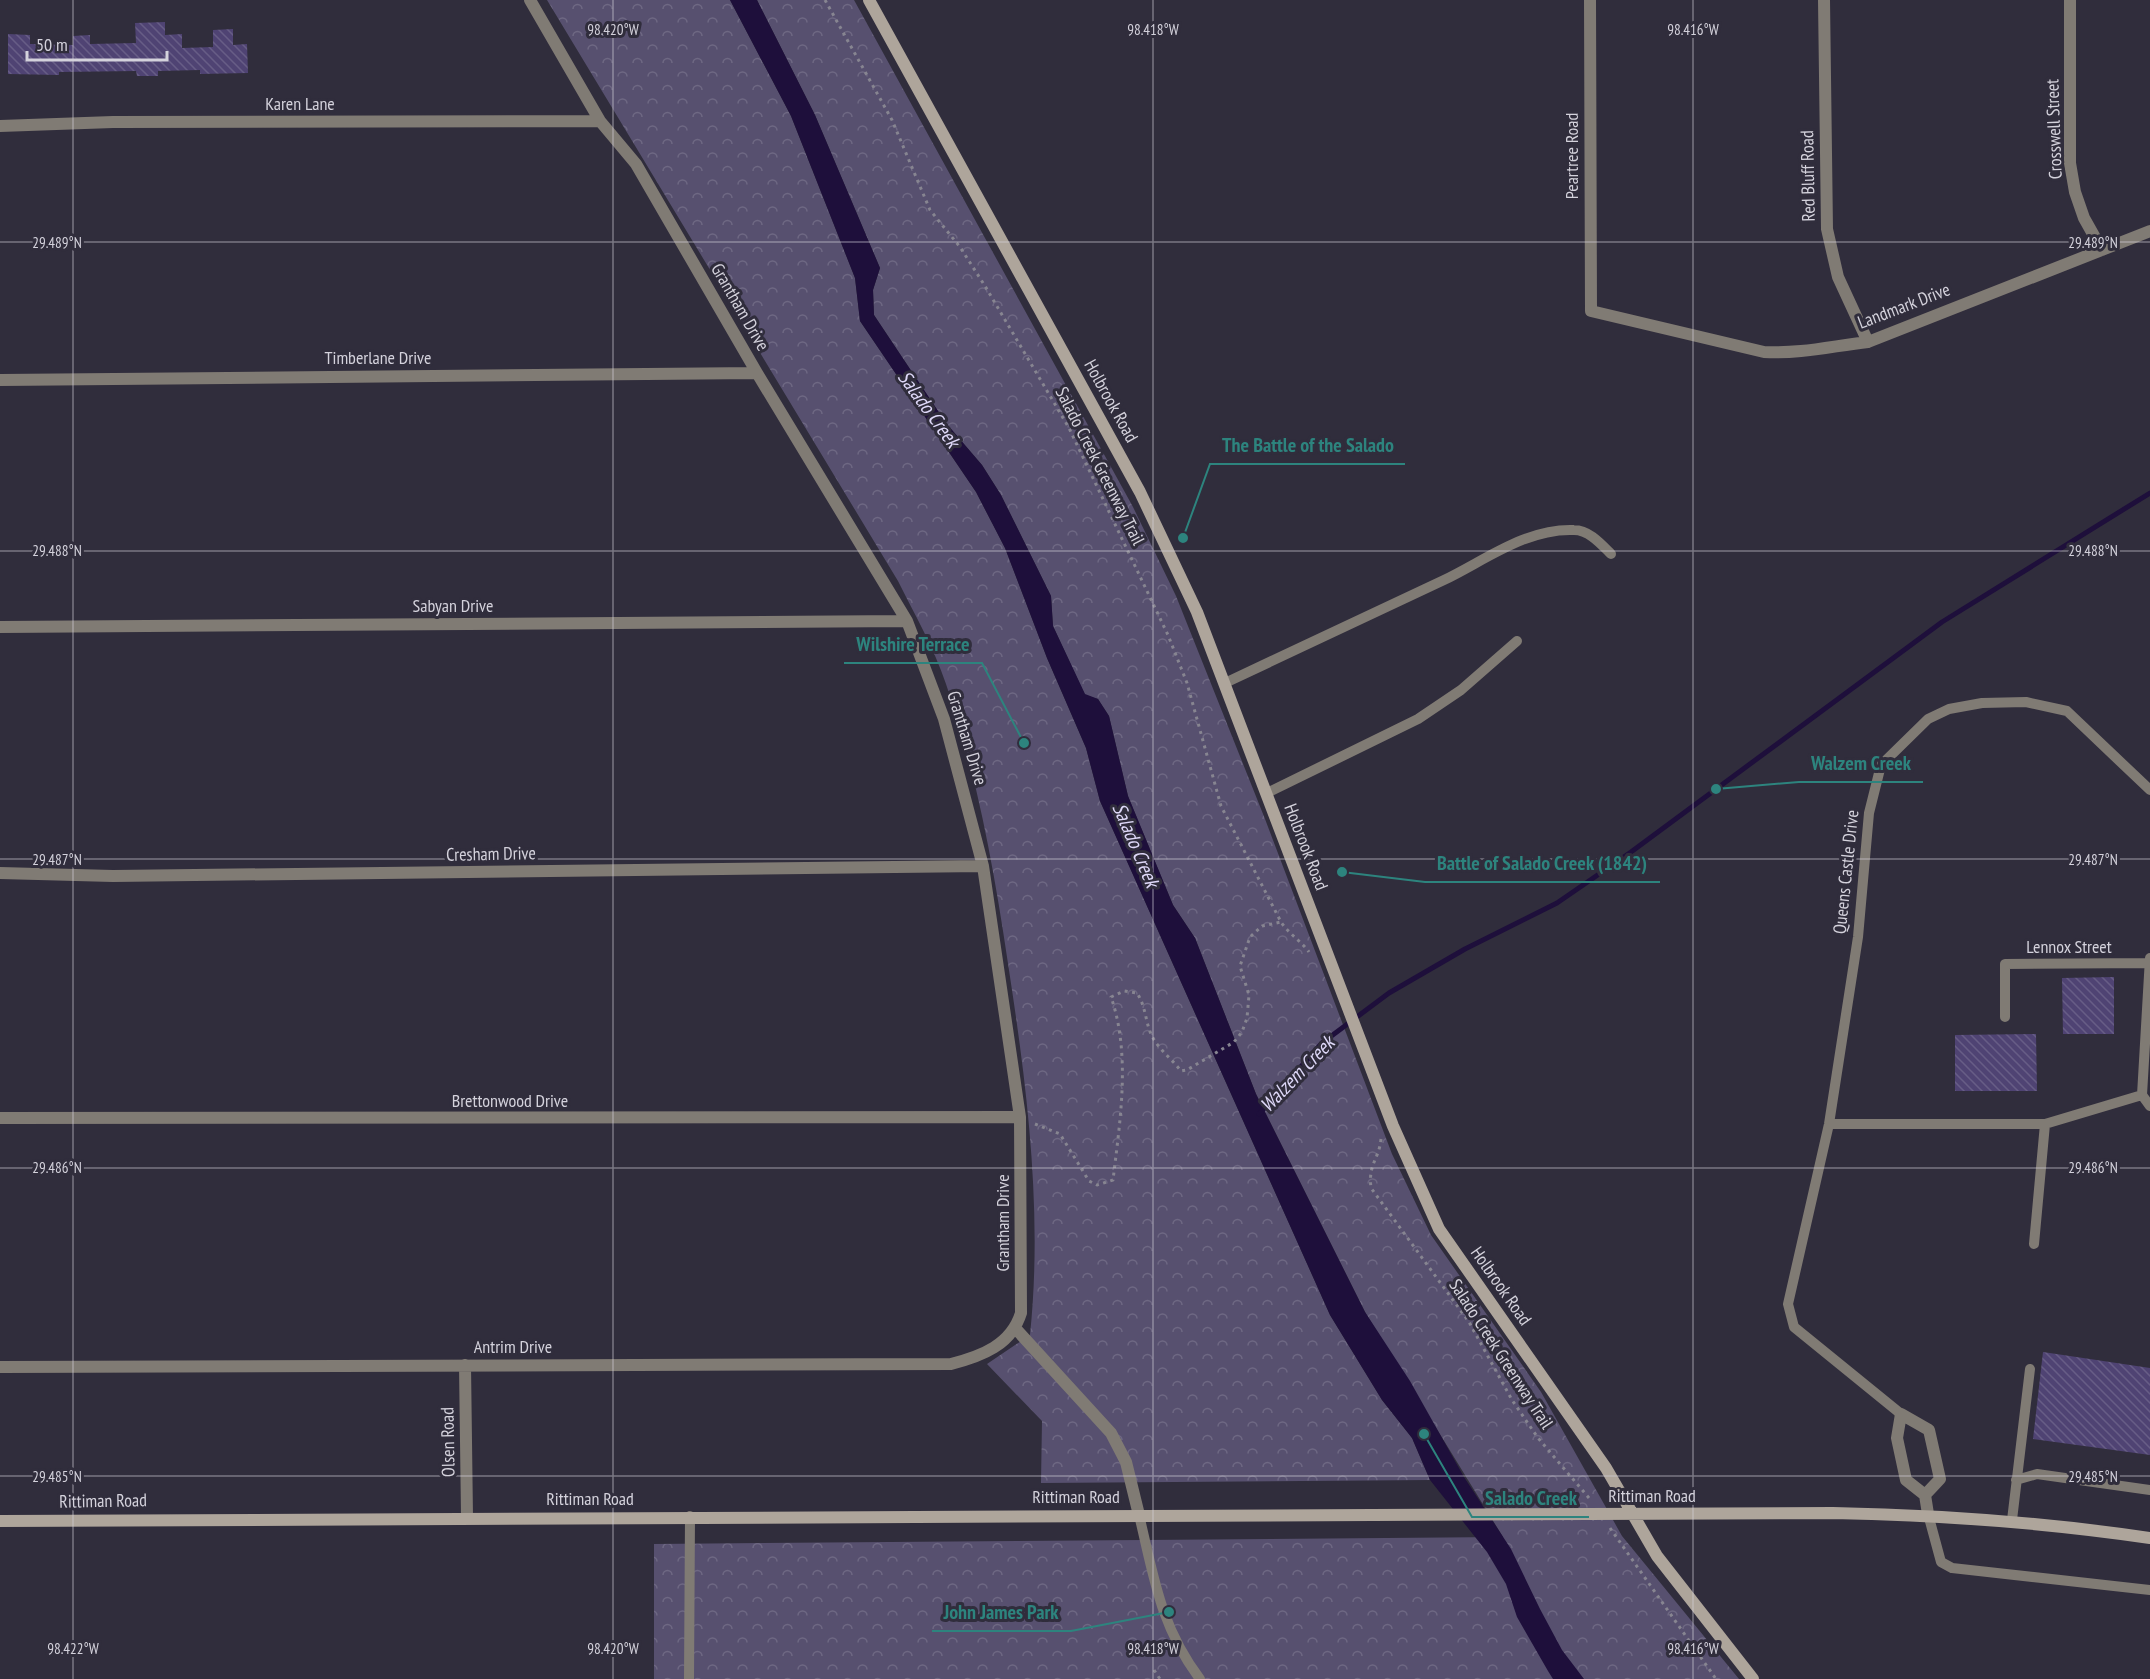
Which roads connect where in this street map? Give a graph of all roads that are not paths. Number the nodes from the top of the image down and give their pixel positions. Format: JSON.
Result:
{"nodes":[{"id":1,"x":530,"y":0,"type":"edge"},
{"id":2,"x":869,"y":0,"type":"edge"},
{"id":3,"x":1590,"y":0,"type":"edge"},
{"id":4,"x":1824,"y":0,"type":"edge"},
{"id":5,"x":2070,"y":0,"type":"edge"},
{"id":6,"x":600,"y":121,"type":"junction"},
{"id":7,"x":0,"y":126,"type":"edge"},
{"id":8,"x":2150,"y":231,"type":"edge"},
{"id":9,"x":2102,"y":250,"type":"junction"},
{"id":10,"x":1591,"y":311,"type":"joint"},
{"id":11,"x":1868,"y":342,"type":"junction"},
{"id":12,"x":757,"y":373,"type":"junction"},
{"id":13,"x":0,"y":380,"type":"edge"},
{"id":14,"x":1611,"y":554,"type":"dead end"},
{"id":15,"x":907,"y":621,"type":"junction"},
{"id":16,"x":0,"y":627,"type":"edge"},
{"id":17,"x":1517,"y":641,"type":"dead end"},
{"id":18,"x":1225,"y":683,"type":"junction"},
{"id":19,"x":2150,"y":790,"type":"edge"},
{"id":20,"x":1267,"y":793,"type":"junction"},
{"id":21,"x":983,"y":866,"type":"junction"},
{"id":22,"x":0,"y":873,"type":"edge"},
{"id":23,"x":2150,"y":958,"type":"edge"},
{"id":24,"x":2150,"y":963,"type":"edge"},
{"id":25,"x":2005,"y":1017,"type":"dead end"},
{"id":26,"x":2142,"y":1095,"type":"junction"},
{"id":27,"x":2150,"y":1106,"type":"edge"},
{"id":28,"x":1020,"y":1117,"type":"junction"},
{"id":29,"x":0,"y":1118,"type":"edge"},
{"id":30,"x":1829,"y":1124,"type":"junction"},
{"id":31,"x":2045,"y":1124,"type":"junction"},
{"id":32,"x":2034,"y":1244,"type":"dead end"},
{"id":33,"x":1016,"y":1329,"type":"junction"},
{"id":34,"x":465,"y":1365,"type":"junction"},
{"id":35,"x":0,"y":1367,"type":"edge"},
{"id":36,"x":2030,"y":1369,"type":"dead end"},
{"id":37,"x":1901,"y":1414,"type":"junction"},
{"id":38,"x":2016,"y":1480,"type":"junction"},
{"id":39,"x":2150,"y":1490,"type":"edge"},
{"id":40,"x":1925,"y":1495,"type":"junction"},
{"id":41,"x":1928,"y":1514,"type":"junction"},
{"id":42,"x":1139,"y":1515,"type":"junction"},
{"id":43,"x":690,"y":1516,"type":"junction"},
{"id":44,"x":468,"y":1517,"type":"junction"},
{"id":45,"x":2012,"y":1520,"type":"junction"},
{"id":46,"x":0,"y":1521,"type":"edge"},
{"id":47,"x":2150,"y":1538,"type":"edge"},
{"id":48,"x":2150,"y":1590,"type":"edge"},
{"id":49,"x":689,"y":1679,"type":"edge"},
{"id":50,"x":1200,"y":1679,"type":"edge"},
{"id":51,"x":1753,"y":1679,"type":"edge"}],
"edges":[{"from":1,"to":6,"type":"street","name":"Grantham Drive"},
{"from":2,"to":18,"type":"main road","name":"Holbrook Road"},
{"from":3,"to":10,"type":"street","name":"Peartree Road"},
{"from":4,"to":11,"type":"street","name":"Red Bluff Road"},
{"from":5,"to":9,"type":"street","name":"Crosswell Street"},
{"from":6,"to":7,"type":"street","name":"Karen Lane"},
{"from":6,"to":12,"type":"street","name":"Grantham Drive"},
{"from":8,"to":9,"type":"street","name":"Landmark Drive"},
{"from":9,"to":11,"type":"street","name":"Landmark Drive"},
{"from":10,"to":11,"type":"street","name":"Landmark Drive"},
{"from":12,"to":13,"type":"street","name":"Timberlane Drive"},
{"from":12,"to":15,"type":"street","name":"Grantham Drive"},
{"from":14,"to":18,"type":"lane"},
{"from":15,"to":16,"type":"street","name":"Sabyan Drive"},
{"from":15,"to":21,"type":"street","name":"Grantham Drive"},
{"from":17,"to":20,"type":"lane"},
{"from":18,"to":20,"type":"main road","name":"Holbrook Road"},
{"from":19,"to":30,"type":"lane","name":"Queens Castle Drive"},
{"from":20,"to":51,"type":"main road","name":"Holbrook Road"},
{"from":21,"to":22,"type":"street","name":"Cresham Drive"},
{"from":21,"to":28,"type":"street","name":"Grantham Drive"},
{"from":23,"to":24,"type":"lane"},
{"from":24,"to":25,"type":"lane","name":"Lennox Street"},
{"from":24,"to":26,"type":"lane"},
{"from":26,"to":27,"type":"lane"},
{"from":26,"to":31,"type":"lane"},
{"from":28,"to":29,"type":"street","name":"Brettonwood Drive"},
{"from":28,"to":33,"type":"street","name":"Grantham Drive"},
{"from":30,"to":31,"type":"lane"},
{"from":30,"to":37,"type":"lane","name":"Queens Castle Drive"},
{"from":31,"to":32,"type":"lane"},
{"from":33,"to":34,"type":"street","name":"Antrim Drive"},
{"from":33,"to":42,"type":"street"},
{"from":34,"to":35,"type":"street","name":"Antrim Drive"},
{"from":34,"to":44,"type":"street","name":"Olsen Road"},
{"from":36,"to":38,"type":"lane"},
{"from":37,"to":40,"type":"street"},
{"from":37,"to":40,"type":"street","name":"Queens Castle Drive"},
{"from":38,"to":39,"type":"lane"},
{"from":38,"to":45,"type":"lane"},
{"from":40,"to":41,"type":"street"},
{"from":41,"to":42,"type":"main road","name":"Rittiman Road"},
{"from":41,"to":45,"type":"main road","name":"Rittiman Road"},
{"from":41,"to":48,"type":"lane"},
{"from":42,"to":43,"type":"main road","name":"Rittiman Road"},
{"from":42,"to":50,"type":"lane"},
{"from":43,"to":44,"type":"main road","name":"Rittiman Road"},
{"from":43,"to":49,"type":"lane"},
{"from":44,"to":46,"type":"main road","name":"Rittiman Road"},
{"from":45,"to":47,"type":"main road","name":"Rittiman Road"}]}
